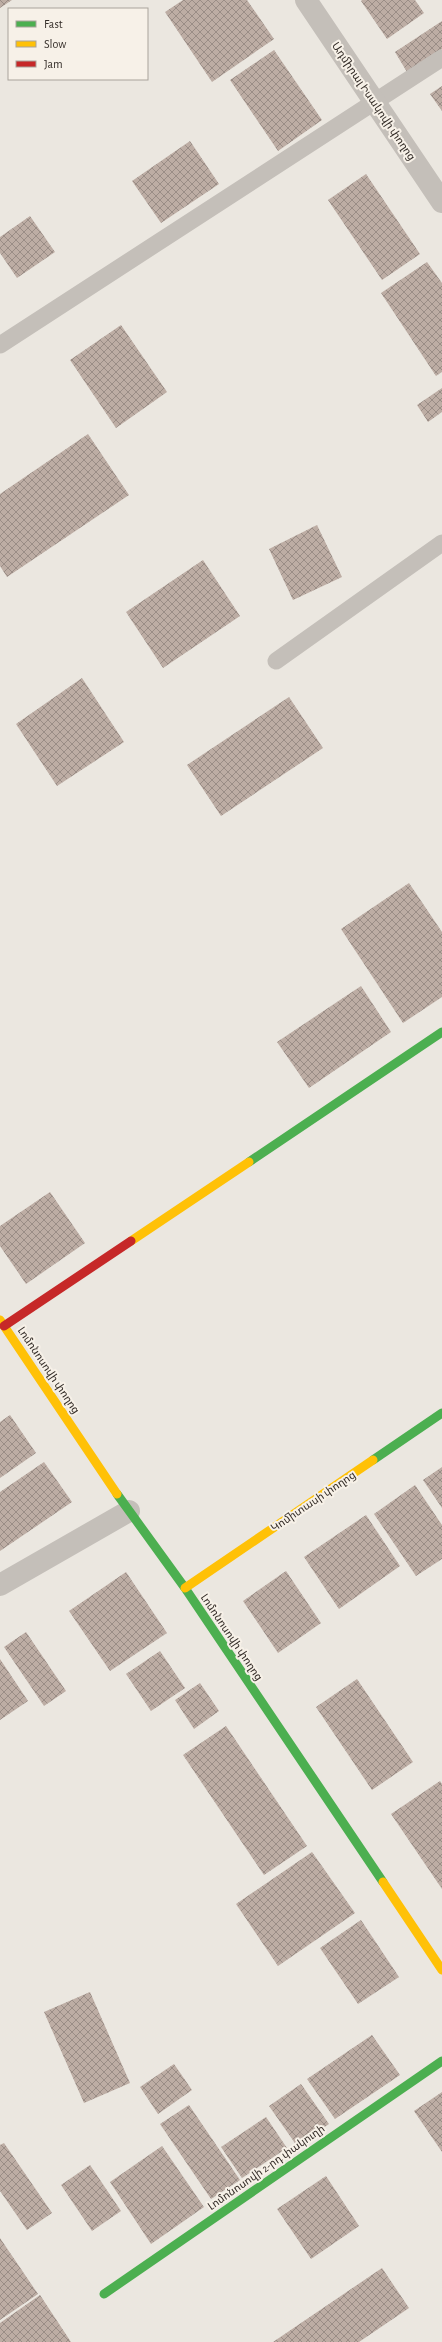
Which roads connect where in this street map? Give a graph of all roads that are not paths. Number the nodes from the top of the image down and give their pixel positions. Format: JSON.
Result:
{"nodes":[{"id":1,"x":306,"y":0,"type":"edge"},
{"id":2,"x":442,"y":58,"type":"edge"},
{"id":3,"x":374,"y":102,"type":"junction"},
{"id":4,"x":442,"y":202,"type":"edge"},
{"id":5,"x":0,"y":345,"type":"edge"},
{"id":6,"x":442,"y":543,"type":"edge"},
{"id":7,"x":276,"y":661,"type":"dead end"},
{"id":8,"x":442,"y":1032,"type":"edge"},
{"id":9,"x":2,"y":1323,"type":"edge"},
{"id":10,"x":442,"y":1413,"type":"edge"},
{"id":11,"x":129,"y":1511,"type":"junction"},
{"id":12,"x":0,"y":1586,"type":"edge"},
{"id":13,"x":185,"y":1588,"type":"junction"},
{"id":14,"x":442,"y":1970,"type":"edge"},
{"id":15,"x":442,"y":2061,"type":"edge"},
{"id":16,"x":104,"y":2294,"type":"dead end"}],
"edges":[{"from":1,"to":3,"type":"street","name":"Ադմիրալ Իսակովի փողոց"},
{"from":2,"to":3,"type":"lane"},
{"from":3,"to":4,"type":"street","name":"Ադմիրալ Իսակովի փողոց"},
{"from":3,"to":5,"type":"lane"},
{"from":6,"to":7,"type":"lane"},
{"from":8,"to":9,"type":"street"},
{"from":9,"to":11,"type":"street","name":"Լոմոնոսովի փողոց"},
{"from":10,"to":13,"type":"street","name":"Կոմիտասի փողոց"},
{"from":11,"to":12,"type":"street"},
{"from":11,"to":13,"type":"street","name":"Լոմոնոսովի փողոց"},
{"from":13,"to":14,"type":"street","name":"Լոմոնոսովի փողոց"},
{"from":15,"to":16,"type":"street","name":"Լոմոնոսովի 2-րդ փակուղի"}]}
